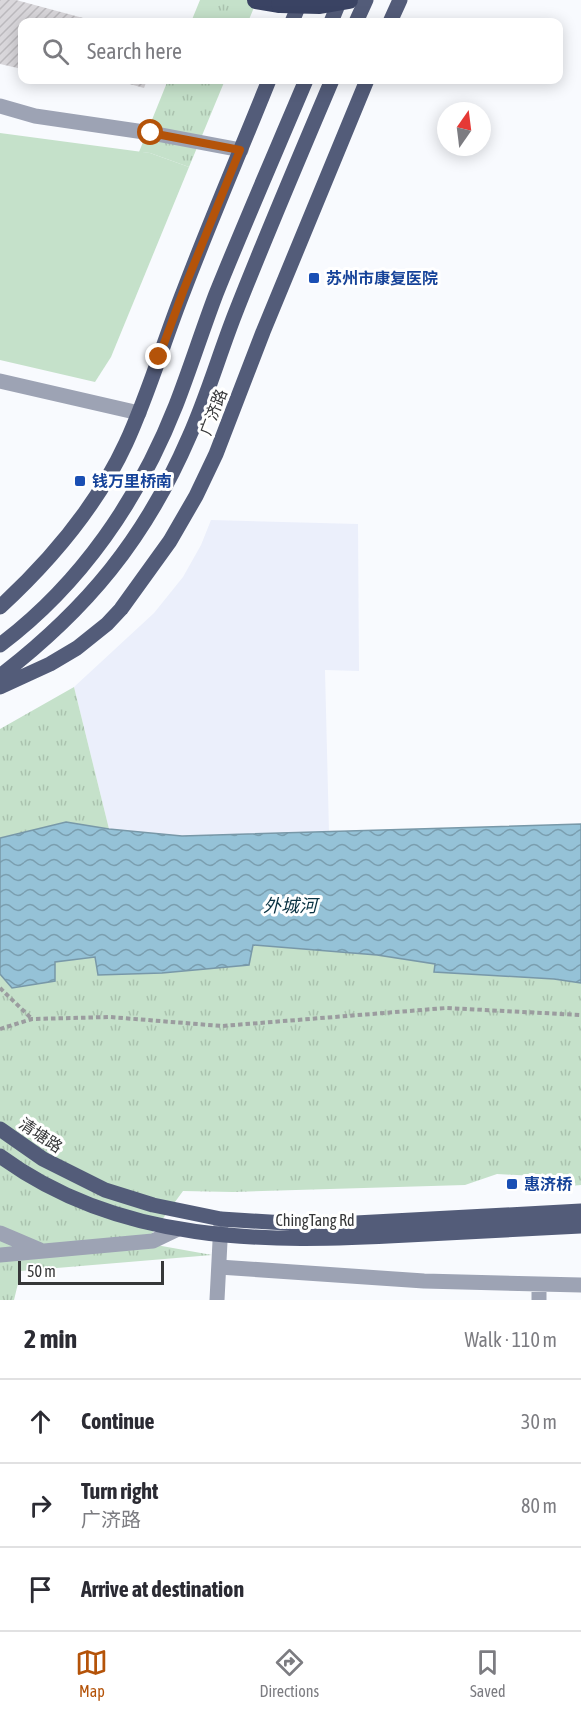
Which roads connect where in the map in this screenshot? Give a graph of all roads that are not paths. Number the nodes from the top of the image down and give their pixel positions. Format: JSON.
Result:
{"nodes":[{"id":1,"x":256,"y":0,"type":"edge"},
{"id":2,"x":301,"y":0,"type":"edge"},
{"id":3,"x":340,"y":0,"type":"edge"},
{"id":4,"x":349,"y":0,"type":"edge"},
{"id":5,"x":366,"y":0,"type":"edge"},
{"id":6,"x":400,"y":0,"type":"edge"},
{"id":7,"x":294,"y":18,"type":"edge"},
{"id":8,"x":333,"y":18,"type":"edge"},
{"id":9,"x":358,"y":18,"type":"edge"},
{"id":10,"x":392,"y":18,"type":"edge"},
{"id":11,"x":267,"y":84,"type":"edge"},
{"id":12,"x":304,"y":84,"type":"edge"},
{"id":13,"x":330,"y":84,"type":"edge"},
{"id":14,"x":365,"y":84,"type":"edge"},
{"id":15,"x":0,"y":106,"type":"edge"},
{"id":16,"x":240,"y":150,"type":"junction"},
{"id":17,"x":0,"y":381,"type":"edge"},
{"id":18,"x":139,"y":413,"type":"junction"},
{"id":19,"x":0,"y":607,"type":"edge"},
{"id":20,"x":0,"y":645,"type":"edge"},
{"id":21,"x":0,"y":676,"type":"edge"},
{"id":22,"x":0,"y":687,"type":"edge"},
{"id":23,"x":0,"y":1129,"type":"edge"},
{"id":24,"x":0,"y":1156,"type":"edge"},
{"id":25,"x":62,"y":1170,"type":"joint"},
{"id":26,"x":581,"y":1211,"type":"edge"},
{"id":27,"x":221,"y":1219,"type":"junction"},
{"id":28,"x":581,"y":1226,"type":"edge"},
{"id":29,"x":178,"y":1229,"type":"junction"},
{"id":30,"x":0,"y":1233,"type":"edge"},
{"id":31,"x":220,"y":1236,"type":"junction"},
{"id":32,"x":43,"y":1251,"type":"junction"},
{"id":33,"x":0,"y":1255,"type":"edge"},
{"id":34,"x":219,"y":1267,"type":"junction"},
{"id":35,"x":539,"y":1284,"type":"junction"},
{"id":36,"x":581,"y":1285,"type":"edge"},
{"id":37,"x":217,"y":1300,"type":"edge"},
{"id":38,"x":538,"y":1300,"type":"edge"}],
"edges":[{"from":1,"to":4,"type":"highway","bridge":true},
{"from":2,"to":7,"type":"main road"},
{"from":3,"to":8,"type":"main road"},
{"from":5,"to":9,"type":"main road"},
{"from":6,"to":10,"type":"main road"},
{"from":11,"to":16,"type":"main road"},
{"from":12,"to":20,"type":"main road"},
{"from":13,"to":21,"type":"main road","name":"广济路"},
{"from":14,"to":22,"type":"main road","name":"广济路"},
{"from":15,"to":16,"type":"street"},
{"from":16,"to":18,"type":"main road"},
{"from":17,"to":18,"type":"street"},
{"from":18,"to":19,"type":"main road"},
{"from":23,"to":25,"type":"main road","name":"清塘路"},
{"from":24,"to":29,"type":"main road","name":"ChingTang Rd"},
{"from":25,"to":27,"type":"main road","name":"ChingTang Rd"},
{"from":26,"to":27,"type":"main road","name":"ChingTang Rd"},
{"from":27,"to":31,"type":"street"},
{"from":28,"to":31,"type":"main road","name":"ChingTang Rd"},
{"from":29,"to":31,"type":"main road","name":"ChingTang Rd"},
{"from":29,"to":32,"type":"street"},
{"from":30,"to":32,"type":"street"},
{"from":31,"to":34,"type":"street"},
{"from":32,"to":33,"type":"street"},
{"from":34,"to":35,"type":"street"},
{"from":34,"to":37,"type":"street"},
{"from":35,"to":36,"type":"street"},
{"from":35,"to":38,"type":"street"}]}
